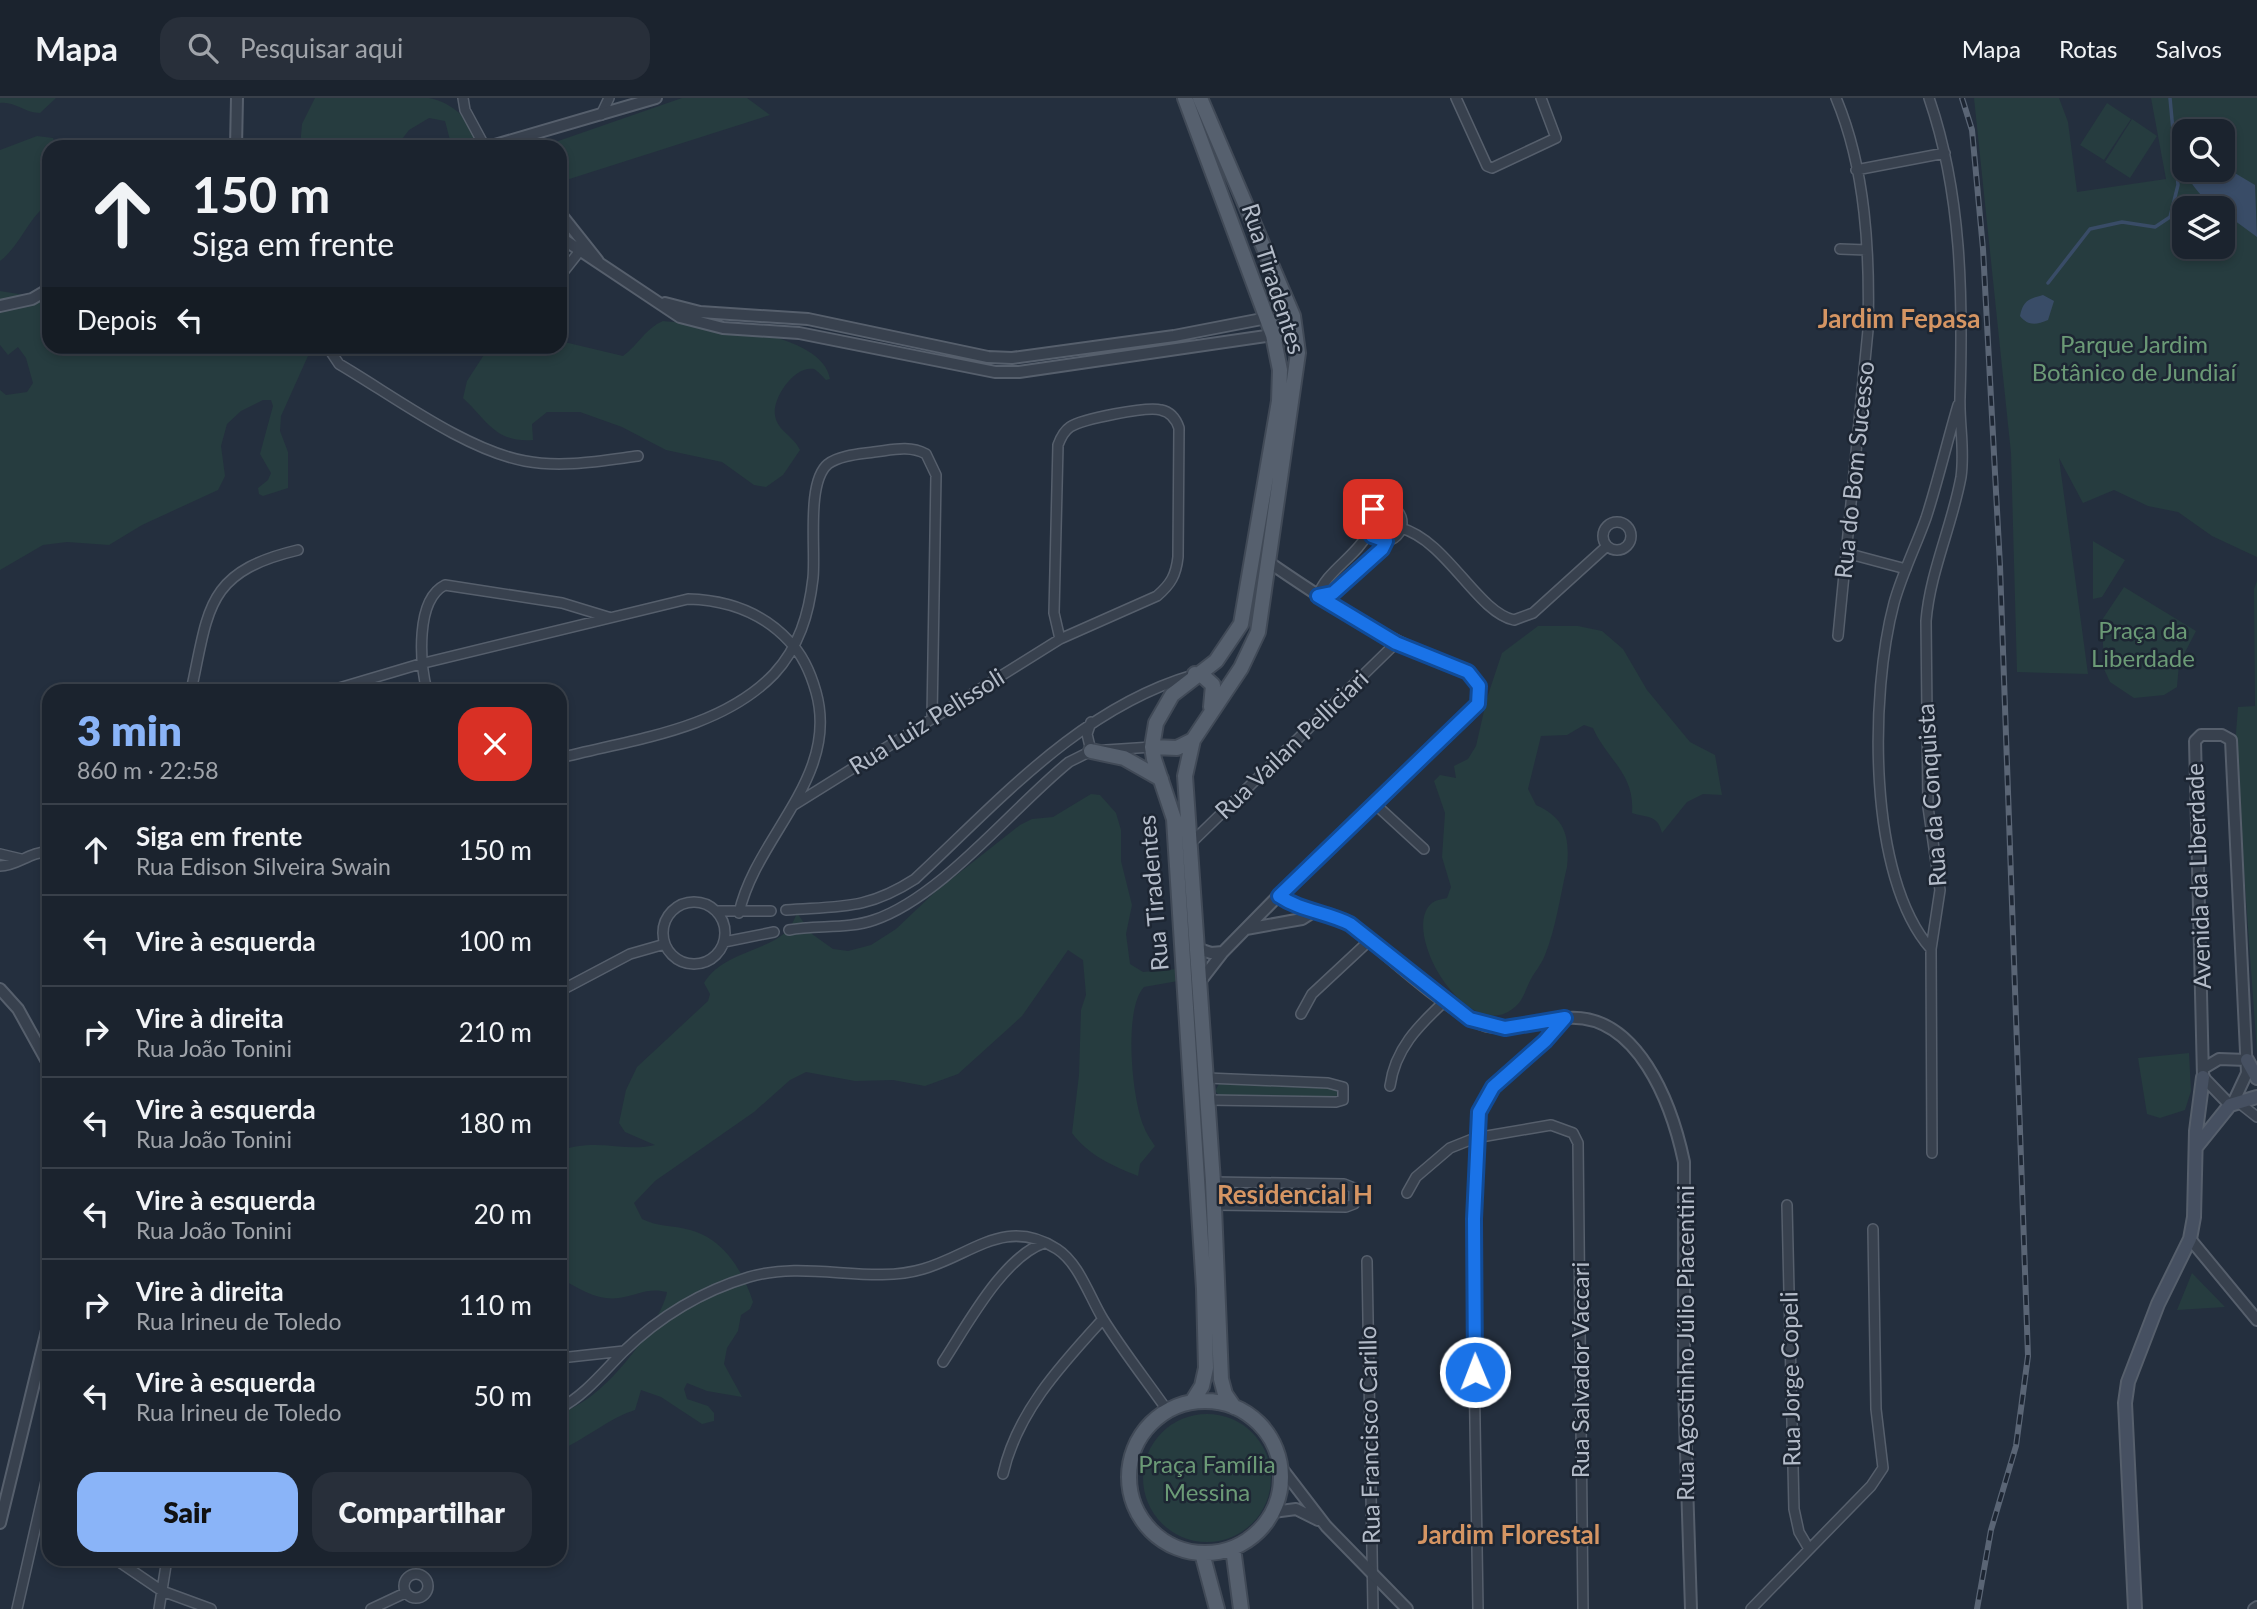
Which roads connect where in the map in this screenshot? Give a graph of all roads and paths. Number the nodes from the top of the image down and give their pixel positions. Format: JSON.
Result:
{"nodes":[{"id":1,"x":237,"y":98,"type":"edge"},
{"id":2,"x":463,"y":98,"type":"edge"},
{"id":3,"x":609,"y":98,"type":"edge"},
{"id":4,"x":656,"y":98,"type":"edge"},
{"id":5,"x":1185,"y":98,"type":"edge"},
{"id":6,"x":1200,"y":98,"type":"edge"},
{"id":7,"x":1456,"y":98,"type":"edge"},
{"id":8,"x":1541,"y":98,"type":"edge"},
{"id":9,"x":1836,"y":98,"type":"edge"},
{"id":10,"x":1928,"y":98,"type":"edge"},
{"id":11,"x":601,"y":116,"type":"junction"},
{"id":12,"x":236,"y":140,"type":"edge"},
{"id":13,"x":482,"y":140,"type":"edge"},
{"id":14,"x":520,"y":140,"type":"edge"},
{"id":15,"x":1945,"y":153,"type":"junction"},
{"id":16,"x":1856,"y":170,"type":"junction"},
{"id":17,"x":567,"y":222,"type":"edge"},
{"id":18,"x":567,"y":243,"type":"edge"},
{"id":19,"x":1840,"y":249,"type":"dead end"},
{"id":20,"x":1867,"y":250,"type":"junction"},
{"id":21,"x":579,"y":252,"type":"junction"},
{"id":22,"x":1244,"y":262,"type":"junction"},
{"id":23,"x":602,"y":266,"type":"junction"},
{"id":24,"x":567,"y":267,"type":"edge"},
{"id":25,"x":1279,"y":282,"type":"junction"},
{"id":26,"x":42,"y":293,"type":"edge"},
{"id":27,"x":655,"y":300,"type":"junction"},
{"id":28,"x":0,"y":306,"type":"edge"},
{"id":29,"x":724,"y":314,"type":"junction"},
{"id":30,"x":1293,"y":316,"type":"junction"},
{"id":31,"x":1267,"y":318,"type":"junction"},
{"id":32,"x":855,"y":328,"type":"junction"},
{"id":33,"x":763,"y":331,"type":"junction"},
{"id":34,"x":1277,"y":333,"type":"junction"},
{"id":35,"x":875,"y":349,"type":"junction"},
{"id":36,"x":1298,"y":353,"type":"junction"},
{"id":37,"x":332,"y":354,"type":"edge"},
{"id":38,"x":1012,"y":358,"type":"junction"},
{"id":39,"x":975,"y":369,"type":"junction"},
{"id":40,"x":1960,"y":400,"type":"junction"},
{"id":41,"x":638,"y":456,"type":"dead end"},
{"id":42,"x":1401,"y":528,"type":"junction"},
{"id":43,"x":1369,"y":532,"type":"junction"},
{"id":44,"x":1386,"y":541,"type":"junction"},
{"id":45,"x":1607,"y":545,"type":"dead end"},
{"id":46,"x":298,"y":550,"type":"dead end"},
{"id":47,"x":1846,"y":552,"type":"junction"},
{"id":48,"x":1270,"y":562,"type":"junction"},
{"id":49,"x":1906,"y":569,"type":"junction"},
{"id":50,"x":1318,"y":596,"type":"junction"},
{"id":51,"x":610,"y":617,"type":"junction"},
{"id":52,"x":1839,"y":636,"type":"dead end"},
{"id":53,"x":1060,"y":639,"type":"junction"},
{"id":54,"x":1396,"y":643,"type":"junction"},
{"id":55,"x":796,"y":648,"type":"junction"},
{"id":56,"x":420,"y":664,"type":"junction"},
{"id":57,"x":1195,"y":674,"type":"junction"},
{"id":58,"x":193,"y":684,"type":"edge"},
{"id":59,"x":352,"y":684,"type":"edge"},
{"id":60,"x":425,"y":684,"type":"edge"},
{"id":61,"x":1208,"y":714,"type":"junction"},
{"id":62,"x":932,"y":719,"type":"junction"},
{"id":63,"x":1091,"y":722,"type":"junction"},
{"id":64,"x":1194,"y":740,"type":"junction"},
{"id":65,"x":1152,"y":747,"type":"junction"},
{"id":66,"x":1091,"y":751,"type":"junction"},
{"id":67,"x":567,"y":756,"type":"edge"},
{"id":68,"x":1161,"y":779,"type":"junction"},
{"id":69,"x":1375,"y":804,"type":"junction"},
{"id":70,"x":794,"y":805,"type":"junction"},
{"id":71,"x":1188,"y":847,"type":"junction"},
{"id":72,"x":1424,"y":849,"type":"dead end"},
{"id":73,"x":0,"y":854,"type":"edge"},
{"id":74,"x":42,"y":854,"type":"edge"},
{"id":75,"x":20,"y":859,"type":"junction"},
{"id":76,"x":0,"y":866,"type":"edge"},
{"id":77,"x":1279,"y":896,"type":"junction"},
{"id":78,"x":786,"y":910,"type":"dead end"},
{"id":79,"x":716,"y":911,"type":"junction"},
{"id":80,"x":771,"y":911,"type":"dead end"},
{"id":81,"x":1313,"y":912,"type":"junction"},
{"id":82,"x":739,"y":913,"type":"junction"},
{"id":83,"x":1246,"y":929,"type":"junction"},
{"id":84,"x":789,"y":930,"type":"dead end"},
{"id":85,"x":774,"y":932,"type":"dead end"},
{"id":86,"x":1370,"y":940,"type":"junction"},
{"id":87,"x":724,"y":942,"type":"junction"},
{"id":88,"x":665,"y":944,"type":"junction"},
{"id":89,"x":1196,"y":948,"type":"junction"},
{"id":90,"x":1931,"y":949,"type":"junction"},
{"id":91,"x":1223,"y":953,"type":"junction"},
{"id":92,"x":1199,"y":983,"type":"junction"},
{"id":93,"x":567,"y":987,"type":"edge"},
{"id":94,"x":0,"y":989,"type":"edge"},
{"id":95,"x":1445,"y":1001,"type":"junction"},
{"id":96,"x":1301,"y":1014,"type":"dead end"},
{"id":97,"x":1565,"y":1018,"type":"junction"},
{"id":98,"x":42,"y":1052,"type":"edge"},
{"id":99,"x":2247,"y":1060,"type":"junction"},
{"id":100,"x":2203,"y":1073,"type":"junction"},
{"id":101,"x":1207,"y":1078,"type":"junction"},
{"id":102,"x":2257,"y":1078,"type":"edge"},
{"id":103,"x":1390,"y":1086,"type":"dead end"},
{"id":104,"x":2257,"y":1097,"type":"edge"},
{"id":105,"x":1208,"y":1100,"type":"junction"},
{"id":106,"x":2234,"y":1103,"type":"junction"},
{"id":107,"x":2257,"y":1117,"type":"edge"},
{"id":108,"x":1475,"y":1138,"type":"junction"},
{"id":109,"x":2197,"y":1146,"type":"junction"},
{"id":110,"x":1932,"y":1153,"type":"dead end"},
{"id":111,"x":1213,"y":1182,"type":"junction"},
{"id":112,"x":1407,"y":1194,"type":"dead end"},
{"id":113,"x":1215,"y":1205,"type":"junction"},
{"id":114,"x":1787,"y":1205,"type":"dead end"},
{"id":115,"x":1873,"y":1228,"type":"dead end"},
{"id":116,"x":2190,"y":1239,"type":"junction"},
{"id":117,"x":1044,"y":1244,"type":"junction"},
{"id":118,"x":1367,"y":1261,"type":"dead end"},
{"id":119,"x":1103,"y":1319,"type":"junction"},
{"id":120,"x":2257,"y":1320,"type":"edge"},
{"id":121,"x":42,"y":1351,"type":"edge"},
{"id":122,"x":624,"y":1351,"type":"junction"},
{"id":123,"x":567,"y":1357,"type":"edge"},
{"id":124,"x":943,"y":1363,"type":"dead end"},
{"id":125,"x":1192,"y":1402,"type":"junction"},
{"id":126,"x":567,"y":1403,"type":"edge"},
{"id":127,"x":1234,"y":1407,"type":"junction"},
{"id":128,"x":1167,"y":1410,"type":"junction"},
{"id":129,"x":1280,"y":1466,"type":"junction"},
{"id":130,"x":1003,"y":1474,"type":"dead end"},
{"id":131,"x":1273,"y":1512,"type":"junction"},
{"id":132,"x":42,"y":1514,"type":"edge"},
{"id":133,"x":0,"y":1523,"type":"edge"},
{"id":134,"x":1326,"y":1526,"type":"junction"},
{"id":135,"x":1233,"y":1548,"type":"junction"},
{"id":136,"x":1809,"y":1549,"type":"junction"},
{"id":137,"x":1202,"y":1553,"type":"junction"},
{"id":138,"x":125,"y":1566,"type":"edge"},
{"id":139,"x":165,"y":1566,"type":"edge"},
{"id":140,"x":1373,"y":1574,"type":"junction"},
{"id":141,"x":162,"y":1591,"type":"junction"},
{"id":142,"x":405,"y":1593,"type":"dead end"},
{"id":143,"x":18,"y":1609,"type":"edge"},
{"id":144,"x":159,"y":1609,"type":"edge"},
{"id":145,"x":211,"y":1609,"type":"edge"},
{"id":146,"x":371,"y":1609,"type":"edge"},
{"id":147,"x":1217,"y":1609,"type":"edge"},
{"id":148,"x":1241,"y":1609,"type":"edge"},
{"id":149,"x":1373,"y":1609,"type":"edge"},
{"id":150,"x":1407,"y":1609,"type":"edge"},
{"id":151,"x":1478,"y":1609,"type":"edge"},
{"id":152,"x":1583,"y":1609,"type":"edge"},
{"id":153,"x":1691,"y":1609,"type":"edge"},
{"id":154,"x":1751,"y":1609,"type":"edge"},
{"id":155,"x":2135,"y":1609,"type":"edge"}],
"edges":[{"from":1,"to":12,"type":"street"},
{"from":2,"to":13,"type":"street"},
{"from":3,"to":11,"type":"street"},
{"from":4,"to":11,"type":"street"},
{"from":5,"to":22,"type":"main road","name":"Rua Tiradentes"},
{"from":6,"to":25,"type":"main road","name":"Rua Tiradentes"},
{"from":7,"to":8,"type":"street"},
{"from":9,"to":16,"type":"street","name":"Rua do Bom Sucesso"},
{"from":10,"to":15,"type":"street"},
{"from":11,"to":14,"type":"street"},
{"from":15,"to":16,"type":"street"},
{"from":15,"to":40,"type":"street"},
{"from":16,"to":20,"type":"street","name":"Rua do Bom Sucesso"},
{"from":17,"to":23,"type":"street"},
{"from":18,"to":21,"type":"street"},
{"from":19,"to":20,"type":"street"},
{"from":20,"to":47,"type":"street","name":"Rua do Bom Sucesso"},
{"from":21,"to":23,"type":"street"},
{"from":21,"to":24,"type":"street"},
{"from":22,"to":25,"type":"main road"},
{"from":22,"to":31,"type":"main road","name":"Rua Tiradentes"},
{"from":23,"to":27,"type":"street"},
{"from":25,"to":30,"type":"main road","name":"Rua Tiradentes"},
{"from":26,"to":28,"type":"street"},
{"from":27,"to":29,"type":"street"},
{"from":27,"to":33,"type":"street"},
{"from":29,"to":32,"type":"street"},
{"from":29,"to":33,"type":"street"},
{"from":30,"to":34,"type":"main road"},
{"from":30,"to":36,"type":"main road","name":"Rua Tiradentes"},
{"from":31,"to":34,"type":"main road","name":"Rua Tiradentes"},
{"from":31,"to":38,"type":"street"},
{"from":32,"to":35,"type":"street"},
{"from":32,"to":38,"type":"street"},
{"from":33,"to":35,"type":"street"},
{"from":34,"to":36,"type":"main road"},
{"from":34,"to":39,"type":"street"},
{"from":34,"to":57,"type":"main road","name":"Rua Tiradentes"},
{"from":35,"to":39,"type":"street"},
{"from":36,"to":48,"type":"main road","name":"Rua Tiradentes"},
{"from":37,"to":41,"type":"street"},
{"from":38,"to":39,"type":"street"},
{"from":40,"to":49,"type":"street"},
{"from":40,"to":90,"type":"street","name":"Rua da Conquista"},
{"from":42,"to":43,"type":"street"},
{"from":42,"to":44,"type":"street"},
{"from":42,"to":45,"type":"street"},
{"from":43,"to":44,"type":"street"},
{"from":43,"to":50,"type":"street"},
{"from":44,"to":50,"type":"street"},
{"from":46,"to":58,"type":"street"},
{"from":47,"to":49,"type":"street"},
{"from":47,"to":52,"type":"street","name":"Rua do Bom Sucesso"},
{"from":48,"to":50,"type":"street"},
{"from":48,"to":61,"type":"main road","name":"Rua Tiradentes"},
{"from":49,"to":90,"type":"street"},
{"from":50,"to":54,"type":"street"},
{"from":51,"to":55,"type":"street"},
{"from":51,"to":56,"type":"street"},
{"from":51,"to":56,"type":"street"},
{"from":53,"to":53,"type":"street","name":"Rua Luiz Pelissoli"},
{"from":53,"to":62,"type":"street","name":"Rua Luiz Pelissoli"},
{"from":54,"to":69,"type":"street"},
{"from":54,"to":71,"type":"street","name":"Rua Vailan Pelliciari"},
{"from":55,"to":62,"type":"street"},
{"from":55,"to":67,"type":"street"},
{"from":55,"to":70,"type":"street"},
{"from":56,"to":59,"type":"street"},
{"from":56,"to":60,"type":"street"},
{"from":57,"to":61,"type":"main road"},
{"from":57,"to":63,"type":"street"},
{"from":57,"to":65,"type":"main road","name":"Rua Tiradentes"},
{"from":61,"to":64,"type":"main road","name":"Rua Tiradentes"},
{"from":62,"to":70,"type":"street","name":"Rua Luiz Pelissoli"},
{"from":63,"to":66,"type":"street"},
{"from":63,"to":78,"type":"street"},
{"from":64,"to":65,"type":"main road"},
{"from":64,"to":71,"type":"main road","name":"Rua Tiradentes"},
{"from":65,"to":66,"type":"street"},
{"from":65,"to":68,"type":"main road","name":"Rua Tiradentes"},
{"from":66,"to":68,"type":"main road"},
{"from":66,"to":84,"type":"street"},
{"from":68,"to":125,"type":"main road","name":"Rua Tiradentes"},
{"from":69,"to":72,"type":"street"},
{"from":69,"to":77,"type":"street"},
{"from":70,"to":82,"type":"street"},
{"from":71,"to":89,"type":"main road","name":"Rua Tiradentes"},
{"from":73,"to":75,"type":"street"},
{"from":74,"to":75,"type":"street"},
{"from":75,"to":76,"type":"street"},
{"from":77,"to":81,"type":"street","name":"Rua Agostinho Júlio Piacentini"},
{"from":77,"to":83,"type":"street"},
{"from":79,"to":82,"type":"street"},
{"from":79,"to":87,"type":"street"},
{"from":79,"to":88,"type":"street"},
{"from":80,"to":82,"type":"street"},
{"from":81,"to":83,"type":"street"},
{"from":81,"to":86,"type":"street","name":"Rua Agostinho Júlio Piacentini"},
{"from":83,"to":91,"type":"street"},
{"from":85,"to":87,"type":"street"},
{"from":86,"to":95,"type":"street","name":"Rua Agostinho Júlio Piacentini"},
{"from":86,"to":96,"type":"street"},
{"from":87,"to":88,"type":"street"},
{"from":88,"to":93,"type":"street"},
{"from":89,"to":91,"type":"street"},
{"from":89,"to":92,"type":"main road","name":"Rua Tiradentes"},
{"from":90,"to":110,"type":"street","name":"Rua da Conquista"},
{"from":91,"to":92,"type":"street"},
{"from":92,"to":101,"type":"main road","name":"Rua Tiradentes"},
{"from":94,"to":98,"type":"street"},
{"from":95,"to":97,"type":"street","name":"Rua Agostinho Júlio Piacentini"},
{"from":95,"to":103,"type":"street"},
{"from":97,"to":108,"type":"street"},
{"from":97,"to":153,"type":"street","name":"Rua Agostinho Júlio Piacentini"},
{"from":99,"to":100,"type":"street"},
{"from":99,"to":100,"type":"street","name":"Avenida da Liberdade"},
{"from":99,"to":102,"type":"main road"},
{"from":99,"to":106,"type":"street"},
{"from":100,"to":106,"type":"street"},
{"from":100,"to":109,"type":"main road"},
{"from":101,"to":105,"type":"main road","name":"Rua Tiradentes"},
{"from":101,"to":105,"type":"street"},
{"from":104,"to":106,"type":"main road"},
{"from":105,"to":111,"type":"main road","name":"Rua Tiradentes"},
{"from":106,"to":107,"type":"street"},
{"from":106,"to":109,"type":"main road"},
{"from":108,"to":112,"type":"street"},
{"from":108,"to":151,"type":"street"},
{"from":108,"to":152,"type":"street","name":"Rua Salvador Vaccari"},
{"from":109,"to":116,"type":"main road"},
{"from":111,"to":113,"type":"main road","name":"Rua Tiradentes"},
{"from":111,"to":113,"type":"street"},
{"from":113,"to":127,"type":"main road","name":"Rua Tiradentes"},
{"from":114,"to":136,"type":"street","name":"Rua Jorge Copeli"},
{"from":115,"to":136,"type":"street"},
{"from":116,"to":120,"type":"street"},
{"from":116,"to":155,"type":"main road"},
{"from":117,"to":119,"type":"street"},
{"from":117,"to":122,"type":"street"},
{"from":117,"to":124,"type":"street"},
{"from":118,"to":140,"type":"street","name":"Rua Francisco Carillo"},
{"from":119,"to":128,"type":"street"},
{"from":119,"to":130,"type":"street"},
{"from":121,"to":133,"type":"street"},
{"from":122,"to":123,"type":"street"},
{"from":122,"to":126,"type":"street"},
{"from":125,"to":127,"type":"main road"},
{"from":125,"to":128,"type":"main road"},
{"from":127,"to":129,"type":"main road"},
{"from":128,"to":137,"type":"main road"},
{"from":129,"to":131,"type":"main road"},
{"from":129,"to":134,"type":"street"},
{"from":131,"to":134,"type":"street"},
{"from":131,"to":135,"type":"main road"},
{"from":132,"to":143,"type":"street"},
{"from":134,"to":140,"type":"street"},
{"from":135,"to":137,"type":"main road"},
{"from":135,"to":148,"type":"main road"},
{"from":136,"to":154,"type":"street"},
{"from":137,"to":147,"type":"main road"},
{"from":138,"to":141,"type":"street"},
{"from":139,"to":141,"type":"street"},
{"from":140,"to":149,"type":"street","name":"Rua Francisco Carillo"},
{"from":140,"to":150,"type":"street"},
{"from":141,"to":144,"type":"street"},
{"from":141,"to":145,"type":"street"},
{"from":142,"to":146,"type":"street"}]}
